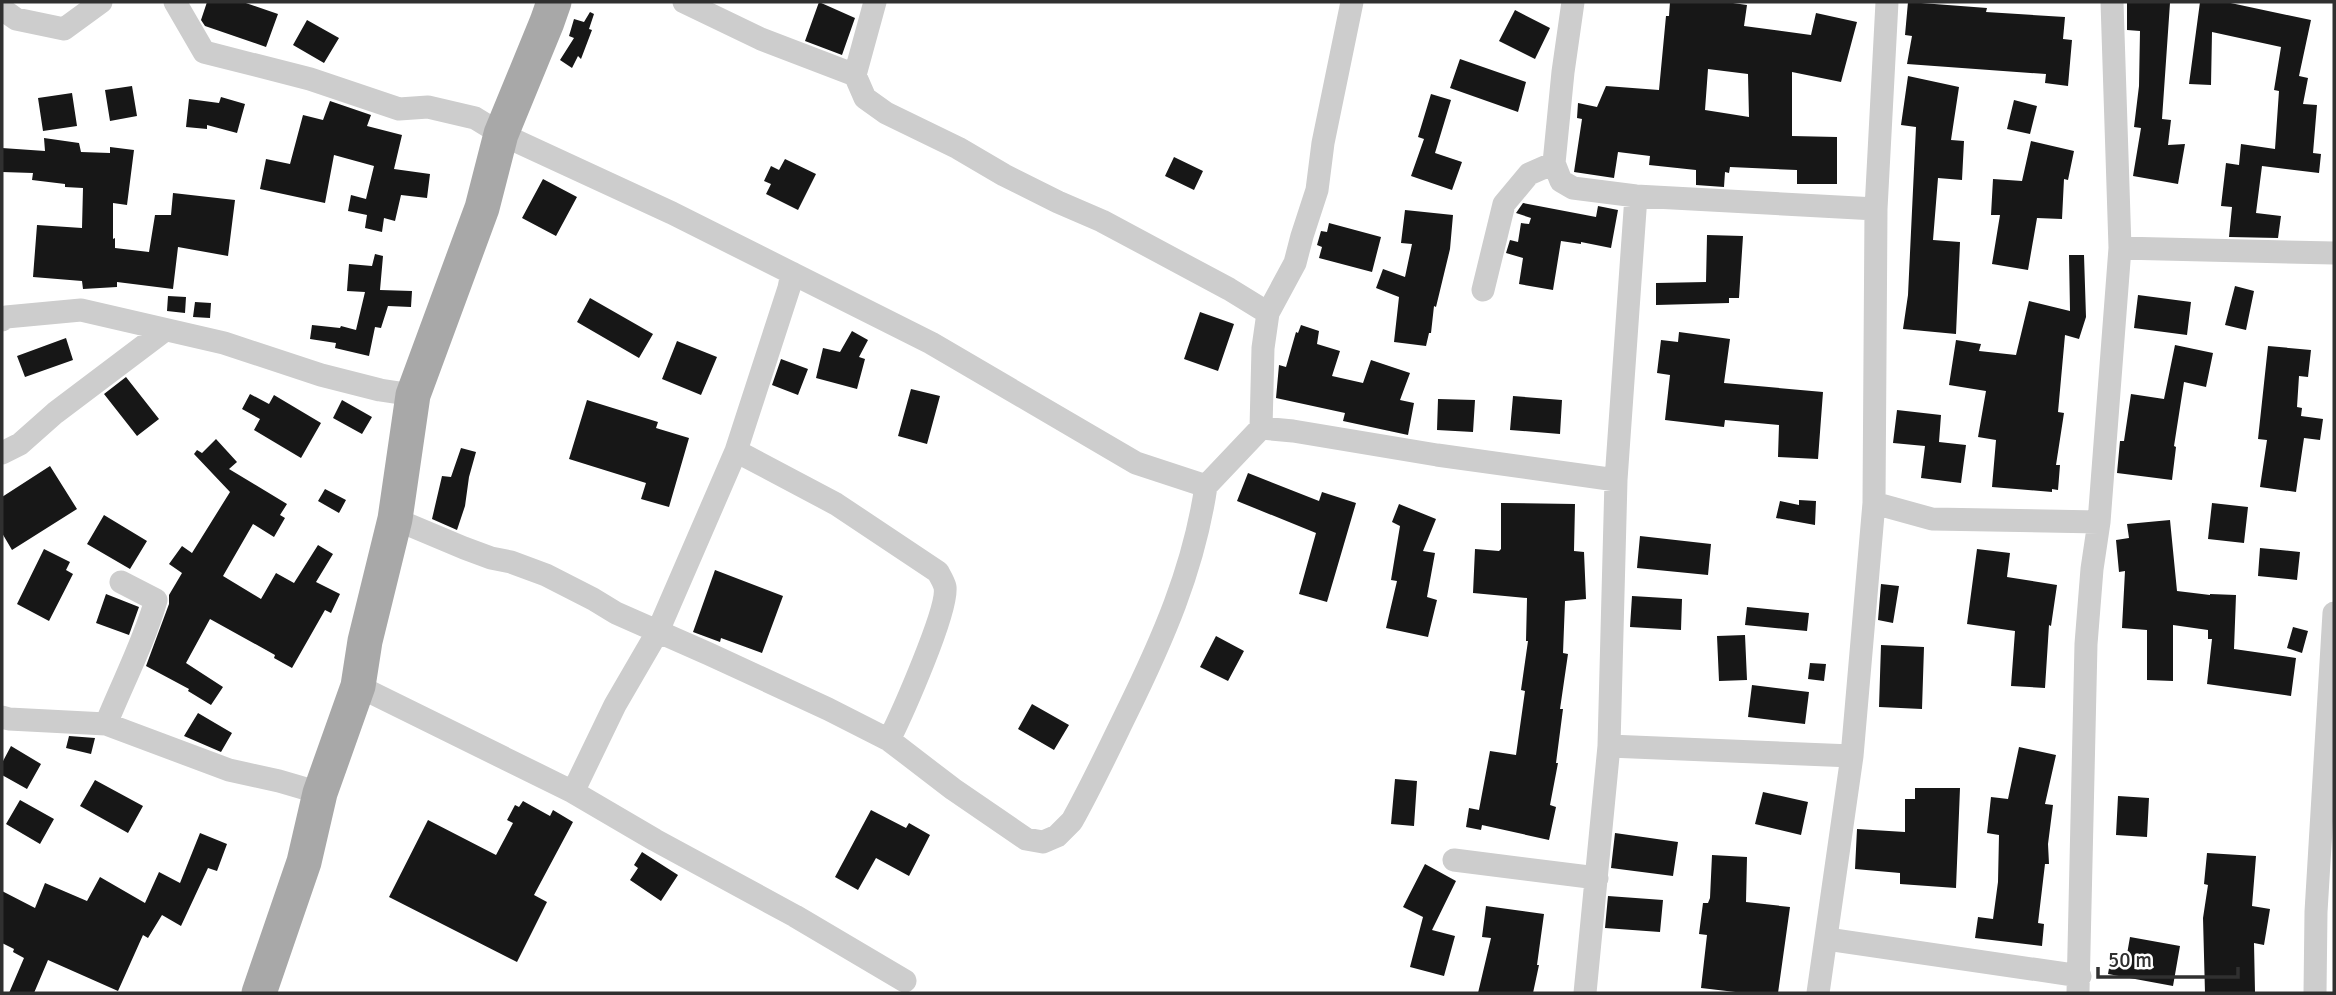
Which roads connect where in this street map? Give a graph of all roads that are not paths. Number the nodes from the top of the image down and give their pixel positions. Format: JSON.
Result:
{"nodes":[{"id":1,"x":101,"y":2,"type":"edge"},
{"id":2,"x":175,"y":2,"type":"edge"},
{"id":3,"x":554,"y":2,"type":"edge"},
{"id":4,"x":684,"y":2,"type":"edge"},
{"id":5,"x":875,"y":2,"type":"edge"},
{"id":6,"x":1352,"y":2,"type":"edge"},
{"id":7,"x":1573,"y":2,"type":"edge"},
{"id":8,"x":1887,"y":2,"type":"edge"},
{"id":9,"x":2112,"y":2,"type":"edge"},
{"id":10,"x":2,"y":9,"type":"edge"},
{"id":11,"x":855,"y":75,"type":"junction"},
{"id":12,"x":500,"y":134,"type":"junction"},
{"id":13,"x":1554,"y":163,"type":"junction"},
{"id":14,"x":1636,"y":196,"type":"junction"},
{"id":15,"x":1876,"y":208,"type":"junction"},
{"id":16,"x":2120,"y":248,"type":"junction"},
{"id":17,"x":2334,"y":253,"type":"edge"},
{"id":18,"x":792,"y":273,"type":"junction"},
{"id":19,"x":1483,"y":290,"type":"dead end"},
{"id":20,"x":1268,"y":313,"type":"junction"},
{"id":21,"x":3,"y":317,"type":"edge"},
{"id":22,"x":165,"y":330,"type":"junction"},
{"id":23,"x":413,"y":395,"type":"junction"},
{"id":24,"x":1261,"y":428,"type":"junction"},
{"id":25,"x":736,"y":451,"type":"junction"},
{"id":26,"x":2,"y":453,"type":"edge"},
{"id":27,"x":1616,"y":480,"type":"junction"},
{"id":28,"x":1206,"y":486,"type":"junction"},
{"id":29,"x":1874,"y":503,"type":"junction"},
{"id":30,"x":395,"y":519,"type":"junction"},
{"id":31,"x":2099,"y":522,"type":"junction"},
{"id":32,"x":121,"y":582,"type":"dead end"},
{"id":33,"x":2334,"y":613,"type":"edge"},
{"id":34,"x":658,"y":631,"type":"junction"},
{"id":35,"x":358,"y":686,"type":"junction"},
{"id":36,"x":2,"y":717,"type":"edge"},
{"id":37,"x":106,"y":724,"type":"junction"},
{"id":38,"x":889,"y":740,"type":"junction"},
{"id":39,"x":1609,"y":746,"type":"junction"},
{"id":40,"x":1852,"y":756,"type":"junction"},
{"id":41,"x":2330,"y":776,"type":"edge"},
{"id":42,"x":573,"y":792,"type":"junction"},
{"id":43,"x":320,"y":793,"type":"junction"},
{"id":44,"x":1454,"y":860,"type":"dead end"},
{"id":45,"x":1597,"y":878,"type":"junction"},
{"id":46,"x":1827,"y":939,"type":"junction"},
{"id":47,"x":2324,"y":954,"type":"edge"},
{"id":48,"x":905,"y":981,"type":"dead end"},
{"id":49,"x":2079,"y":985,"type":"edge"},
{"id":50,"x":259,"y":993,"type":"edge"},
{"id":51,"x":1585,"y":993,"type":"edge"},
{"id":52,"x":1818,"y":993,"type":"edge"},
{"id":53,"x":2315,"y":993,"type":"edge"}],
"edges":[{"from":1,"to":10,"type":"street"},
{"from":2,"to":12,"type":"street"},
{"from":3,"to":12,"type":"main road"},
{"from":4,"to":11,"type":"street"},
{"from":5,"to":11,"type":"street"},
{"from":6,"to":20,"type":"street"},
{"from":7,"to":13,"type":"street"},
{"from":8,"to":15,"type":"street"},
{"from":9,"to":16,"type":"street"},
{"from":11,"to":20,"type":"street"},
{"from":12,"to":18,"type":"street"},
{"from":12,"to":23,"type":"main road"},
{"from":13,"to":14,"type":"street"},
{"from":13,"to":19,"type":"street"},
{"from":14,"to":15,"type":"street"},
{"from":14,"to":27,"type":"street"},
{"from":15,"to":29,"type":"street"},
{"from":16,"to":17,"type":"street"},
{"from":16,"to":31,"type":"street"},
{"from":18,"to":25,"type":"street"},
{"from":18,"to":28,"type":"street"},
{"from":20,"to":24,"type":"street"},
{"from":21,"to":22,"type":"street"},
{"from":22,"to":23,"type":"street"},
{"from":22,"to":26,"type":"street"},
{"from":23,"to":30,"type":"main road"},
{"from":24,"to":27,"type":"street"},
{"from":24,"to":28,"type":"street"},
{"from":25,"to":34,"type":"street"},
{"from":25,"to":38,"type":"street"},
{"from":27,"to":39,"type":"street"},
{"from":28,"to":38,"type":"street"},
{"from":29,"to":31,"type":"street"},
{"from":29,"to":40,"type":"street"},
{"from":30,"to":34,"type":"street"},
{"from":30,"to":35,"type":"main road"},
{"from":31,"to":49,"type":"street"},
{"from":32,"to":37,"type":"street"},
{"from":33,"to":41,"type":"street"},
{"from":34,"to":38,"type":"street"},
{"from":34,"to":42,"type":"street"},
{"from":35,"to":42,"type":"street"},
{"from":35,"to":43,"type":"main road"},
{"from":36,"to":37,"type":"street"},
{"from":37,"to":43,"type":"street"},
{"from":39,"to":40,"type":"street"},
{"from":39,"to":45,"type":"street"},
{"from":40,"to":46,"type":"street"},
{"from":41,"to":47,"type":"street"},
{"from":42,"to":48,"type":"street"},
{"from":43,"to":50,"type":"main road"},
{"from":44,"to":45,"type":"street"},
{"from":45,"to":51,"type":"street"},
{"from":46,"to":49,"type":"street"},
{"from":46,"to":52,"type":"street"},
{"from":47,"to":53,"type":"street"}]}
